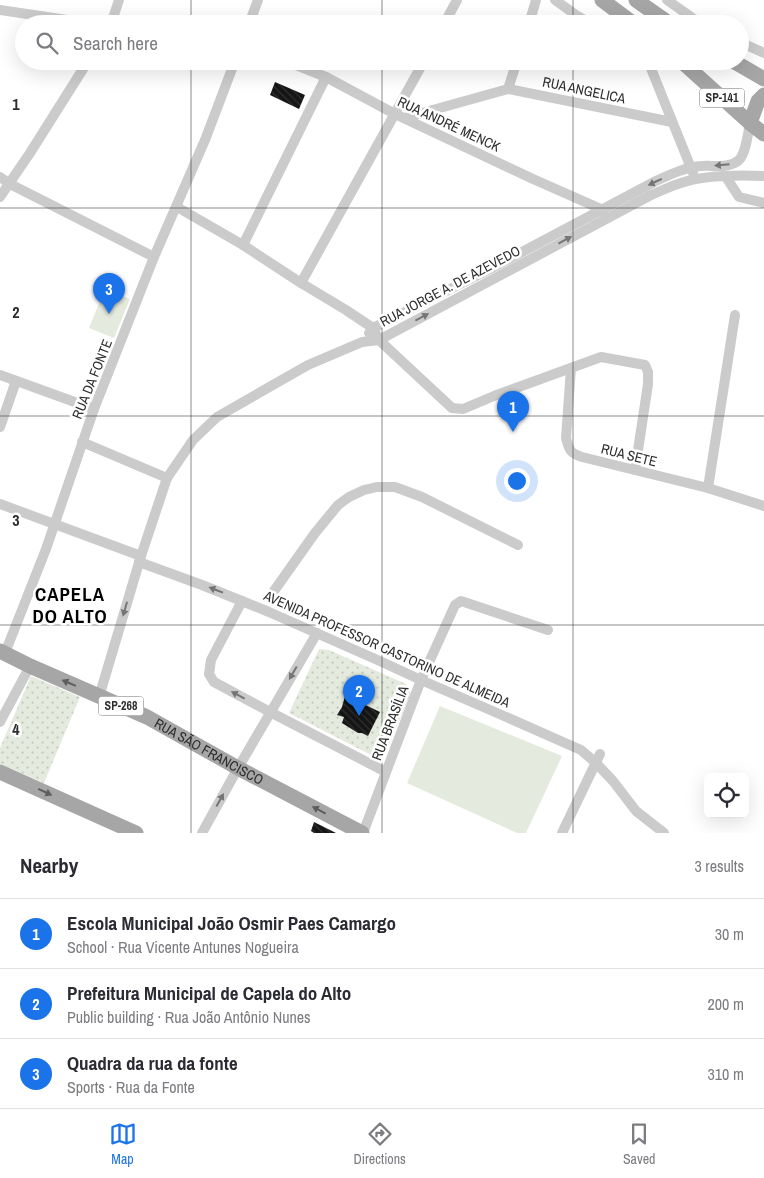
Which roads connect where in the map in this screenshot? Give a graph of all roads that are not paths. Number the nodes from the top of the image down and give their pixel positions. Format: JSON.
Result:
{"nodes":[{"id":1,"x":119,"y":0,"type":"edge"},
{"id":2,"x":258,"y":0,"type":"edge"},
{"id":3,"x":457,"y":0,"type":"edge"},
{"id":4,"x":536,"y":0,"type":"edge"},
{"id":5,"x":555,"y":0,"type":"edge"},
{"id":6,"x":602,"y":0,"type":"edge"},
{"id":7,"x":636,"y":0,"type":"edge"},
{"id":8,"x":667,"y":0,"type":"edge"},
{"id":9,"x":0,"y":10,"type":"edge"},
{"id":10,"x":34,"y":15,"type":"edge"},
{"id":11,"x":113,"y":15,"type":"edge"},
{"id":12,"x":252,"y":15,"type":"edge"},
{"id":13,"x":449,"y":15,"type":"edge"},
{"id":14,"x":532,"y":15,"type":"edge"},
{"id":15,"x":576,"y":15,"type":"edge"},
{"id":16,"x":622,"y":15,"type":"edge"},
{"id":17,"x":657,"y":15,"type":"edge"},
{"id":18,"x":688,"y":15,"type":"edge"},
{"id":19,"x":749,"y":46,"type":"edge"},
{"id":20,"x":764,"y":52,"type":"edge"},
{"id":21,"x":82,"y":70,"type":"edge"},
{"id":22,"x":232,"y":70,"type":"edge"},
{"id":23,"x":307,"y":70,"type":"edge"},
{"id":24,"x":420,"y":70,"type":"edge"},
{"id":25,"x":514,"y":70,"type":"edge"},
{"id":26,"x":652,"y":70,"type":"edge"},
{"id":27,"x":691,"y":70,"type":"edge"},
{"id":28,"x":748,"y":70,"type":"edge"},
{"id":29,"x":326,"y":78,"type":"junction"},
{"id":30,"x":764,"y":79,"type":"edge"},
{"id":31,"x":508,"y":89,"type":"junction"},
{"id":32,"x":764,"y":94,"type":"edge"},
{"id":33,"x":399,"y":116,"type":"junction"},
{"id":34,"x":672,"y":122,"type":"junction"},
{"id":35,"x":750,"y":123,"type":"junction"},
{"id":36,"x":764,"y":134,"type":"edge"},
{"id":37,"x":696,"y":167,"type":"junction"},
{"id":38,"x":726,"y":176,"type":"junction"},
{"id":39,"x":764,"y":176,"type":"edge"},
{"id":40,"x":0,"y":177,"type":"edge"},
{"id":41,"x":695,"y":179,"type":"junction"},
{"id":42,"x":10,"y":184,"type":"junction"},
{"id":43,"x":0,"y":197,"type":"edge"},
{"id":44,"x":764,"y":203,"type":"edge"},
{"id":45,"x":177,"y":207,"type":"junction"},
{"id":46,"x":604,"y":214,"type":"junction"},
{"id":47,"x":244,"y":245,"type":"junction"},
{"id":48,"x":154,"y":257,"type":"junction"},
{"id":49,"x":301,"y":283,"type":"junction"},
{"id":50,"x":735,"y":315,"type":"dead end"},
{"id":51,"x":372,"y":328,"type":"junction"},
{"id":52,"x":379,"y":340,"type":"junction"},
{"id":53,"x":362,"y":342,"type":"junction"},
{"id":54,"x":571,"y":368,"type":"junction"},
{"id":55,"x":0,"y":375,"type":"edge"},
{"id":56,"x":16,"y":382,"type":"junction"},
{"id":57,"x":94,"y":409,"type":"junction"},
{"id":58,"x":0,"y":428,"type":"edge"},
{"id":59,"x":82,"y":442,"type":"junction"},
{"id":60,"x":635,"y":470,"type":"junction"},
{"id":61,"x":167,"y":478,"type":"junction"},
{"id":62,"x":708,"y":488,"type":"junction"},
{"id":63,"x":0,"y":504,"type":"edge"},
{"id":64,"x":764,"y":506,"type":"edge"},
{"id":65,"x":54,"y":524,"type":"junction"},
{"id":66,"x":518,"y":545,"type":"dead end"},
{"id":67,"x":140,"y":559,"type":"junction"},
{"id":68,"x":269,"y":598,"type":"dead end"},
{"id":69,"x":242,"y":601,"type":"junction"},
{"id":70,"x":548,"y":630,"type":"dead end"},
{"id":71,"x":316,"y":633,"type":"junction"},
{"id":72,"x":2,"y":652,"type":"edge"},
{"id":73,"x":30,"y":666,"type":"junction"},
{"id":74,"x":421,"y":680,"type":"junction"},
{"id":75,"x":99,"y":697,"type":"junction"},
{"id":76,"x":270,"y":712,"type":"junction"},
{"id":77,"x":0,"y":722,"type":"edge"},
{"id":78,"x":598,"y":759,"type":"junction"},
{"id":79,"x":238,"y":768,"type":"junction"},
{"id":80,"x":0,"y":772,"type":"edge"},
{"id":81,"x":386,"y":772,"type":"junction"},
{"id":82,"x":136,"y":833,"type":"edge"},
{"id":83,"x":202,"y":833,"type":"edge"},
{"id":84,"x":363,"y":833,"type":"edge"},
{"id":85,"x":562,"y":833,"type":"edge"},
{"id":86,"x":664,"y":833,"type":"edge"}],
"edges":[{"from":1,"to":11,"type":"street"},
{"from":2,"to":12,"type":"street"},
{"from":3,"to":13,"type":"street"},
{"from":4,"to":14,"type":"street"},
{"from":5,"to":15,"type":"street"},
{"from":6,"to":16,"type":"main road"},
{"from":7,"to":17,"type":"main road"},
{"from":8,"to":18,"type":"street"},
{"from":9,"to":10,"type":"street"},
{"from":19,"to":20,"type":"street"},
{"from":21,"to":42,"type":"street"},
{"from":22,"to":45,"type":"street","name":"RUA DA FONTE"},
{"from":23,"to":29,"type":"street","name":"RUA ANDRÉ MENCK"},
{"from":24,"to":33,"type":"street"},
{"from":25,"to":31,"type":"street"},
{"from":26,"to":34,"type":"street"},
{"from":27,"to":35,"type":"main road","number":"SP-141"},
{"from":28,"to":30,"type":"main road","number":"SP-141"},
{"from":29,"to":33,"type":"street","name":"RUA ANDRÉ MENCK"},
{"from":29,"to":47,"type":"street"},
{"from":31,"to":33,"type":"street","name":"RUA ANGELICA"},
{"from":31,"to":34,"type":"street","name":"RUA ANGELICA"},
{"from":32,"to":35,"type":"main road"},
{"from":33,"to":46,"type":"street","name":"RUA ANDRÉ MENCK"},
{"from":33,"to":49,"type":"street"},
{"from":34,"to":37,"type":"street"},
{"from":35,"to":36,"type":"main road","number":"SP-141"},
{"from":35,"to":37,"type":"street","name":"RUA JORGE A. DE AZEVEDO","one_way":true},
{"from":37,"to":41,"type":"street"},
{"from":37,"to":46,"type":"street","name":"RUA JORGE A. DE AZEVEDO","one_way":true},
{"from":38,"to":39,"type":"street","name":"RUA JORGE A. DE AZEVEDO"},
{"from":38,"to":41,"type":"street","name":"RUA JORGE A. DE AZEVEDO"},
{"from":38,"to":44,"type":"street"},
{"from":40,"to":42,"type":"street"},
{"from":41,"to":46,"type":"street","name":"RUA JORGE A. DE AZEVEDO"},
{"from":42,"to":43,"type":"street"},
{"from":42,"to":48,"type":"street"},
{"from":45,"to":47,"type":"street"},
{"from":45,"to":48,"type":"street","name":"RUA DA FONTE"},
{"from":46,"to":51,"type":"street","name":"RUA JORGE A. DE AZEVEDO"},
{"from":52,"to":46,"type":"street","name":"RUA JORGE A. DE AZEVEDO","one_way":true},
{"from":47,"to":49,"type":"street"},
{"from":48,"to":57,"type":"street","name":"RUA DA FONTE"},
{"from":49,"to":51,"type":"street"},
{"from":50,"to":62,"type":"street"},
{"from":51,"to":52,"type":"street"},
{"from":51,"to":53,"type":"street","name":"RUA JORGE A. DE AZEVEDO"},
{"from":52,"to":53,"type":"street","name":"RUA JORGE A. DE AZEVEDO"},
{"from":52,"to":54,"type":"street"},
{"from":53,"to":61,"type":"street"},
{"from":54,"to":60,"type":"street","name":"RUA SETE"},
{"from":54,"to":60,"type":"street"},
{"from":55,"to":56,"type":"street"},
{"from":56,"to":57,"type":"street"},
{"from":56,"to":58,"type":"street"},
{"from":57,"to":59,"type":"street","name":"RUA DA FONTE"},
{"from":59,"to":61,"type":"street"},
{"from":59,"to":65,"type":"street","name":"RUA DA FONTE"},
{"from":60,"to":62,"type":"street","name":"RUA SETE"},
{"from":61,"to":67,"type":"street"},
{"from":62,"to":64,"type":"street","name":"RUA SETE"},
{"from":63,"to":65,"type":"street","name":"AVENIDA PROFESSOR CASTORINO DE ALMEIDA"},
{"from":65,"to":67,"type":"street","name":"AVENIDA PROFESSOR CASTORINO DE ALMEIDA"},
{"from":65,"to":72,"type":"street","name":"RUA DA FONTE"},
{"from":66,"to":68,"type":"street"},
{"from":69,"to":67,"type":"street","name":"AVENIDA PROFESSOR CASTORINO DE ALMEIDA","one_way":true},
{"from":67,"to":75,"type":"street","one_way":true},
{"from":69,"to":71,"type":"street","name":"AVENIDA PROFESSOR CASTORINO DE ALMEIDA"},
{"from":76,"to":69,"type":"street","one_way":true},
{"from":70,"to":74,"type":"street","name":"RUA BRASÍLIA"},
{"from":71,"to":74,"type":"street","name":"AVENIDA PROFESSOR CASTORINO DE ALMEIDA"},
{"from":71,"to":76,"type":"street","one_way":true},
{"from":72,"to":73,"type":"main road","name":"RUA SÃO FRANCISCO","number":"SP-268"},
{"from":75,"to":73,"type":"main road","name":"RUA SÃO FRANCISCO","number":"SP-268","one_way":true},
{"from":73,"to":77,"type":"street"},
{"from":74,"to":78,"type":"street","name":"AVENIDA PROFESSOR CASTORINO DE ALMEIDA"},
{"from":74,"to":81,"type":"street","name":"RUA BRASÍLIA"},
{"from":75,"to":79,"type":"main road","name":"RUA SÃO FRANCISCO","number":"SP-268"},
{"from":76,"to":79,"type":"street"},
{"from":76,"to":81,"type":"street"},
{"from":78,"to":85,"type":"street"},
{"from":78,"to":86,"type":"street","name":"AVENIDA PROFESSOR CASTORINO DE ALMEIDA"},
{"from":83,"to":79,"type":"street","one_way":true},
{"from":84,"to":79,"type":"main road","name":"RUA SÃO FRANCISCO","number":"SP-268","one_way":true},
{"from":80,"to":82,"type":"main road","one_way":true},
{"from":81,"to":84,"type":"street","name":"RUA BRASÍLIA"}]}
